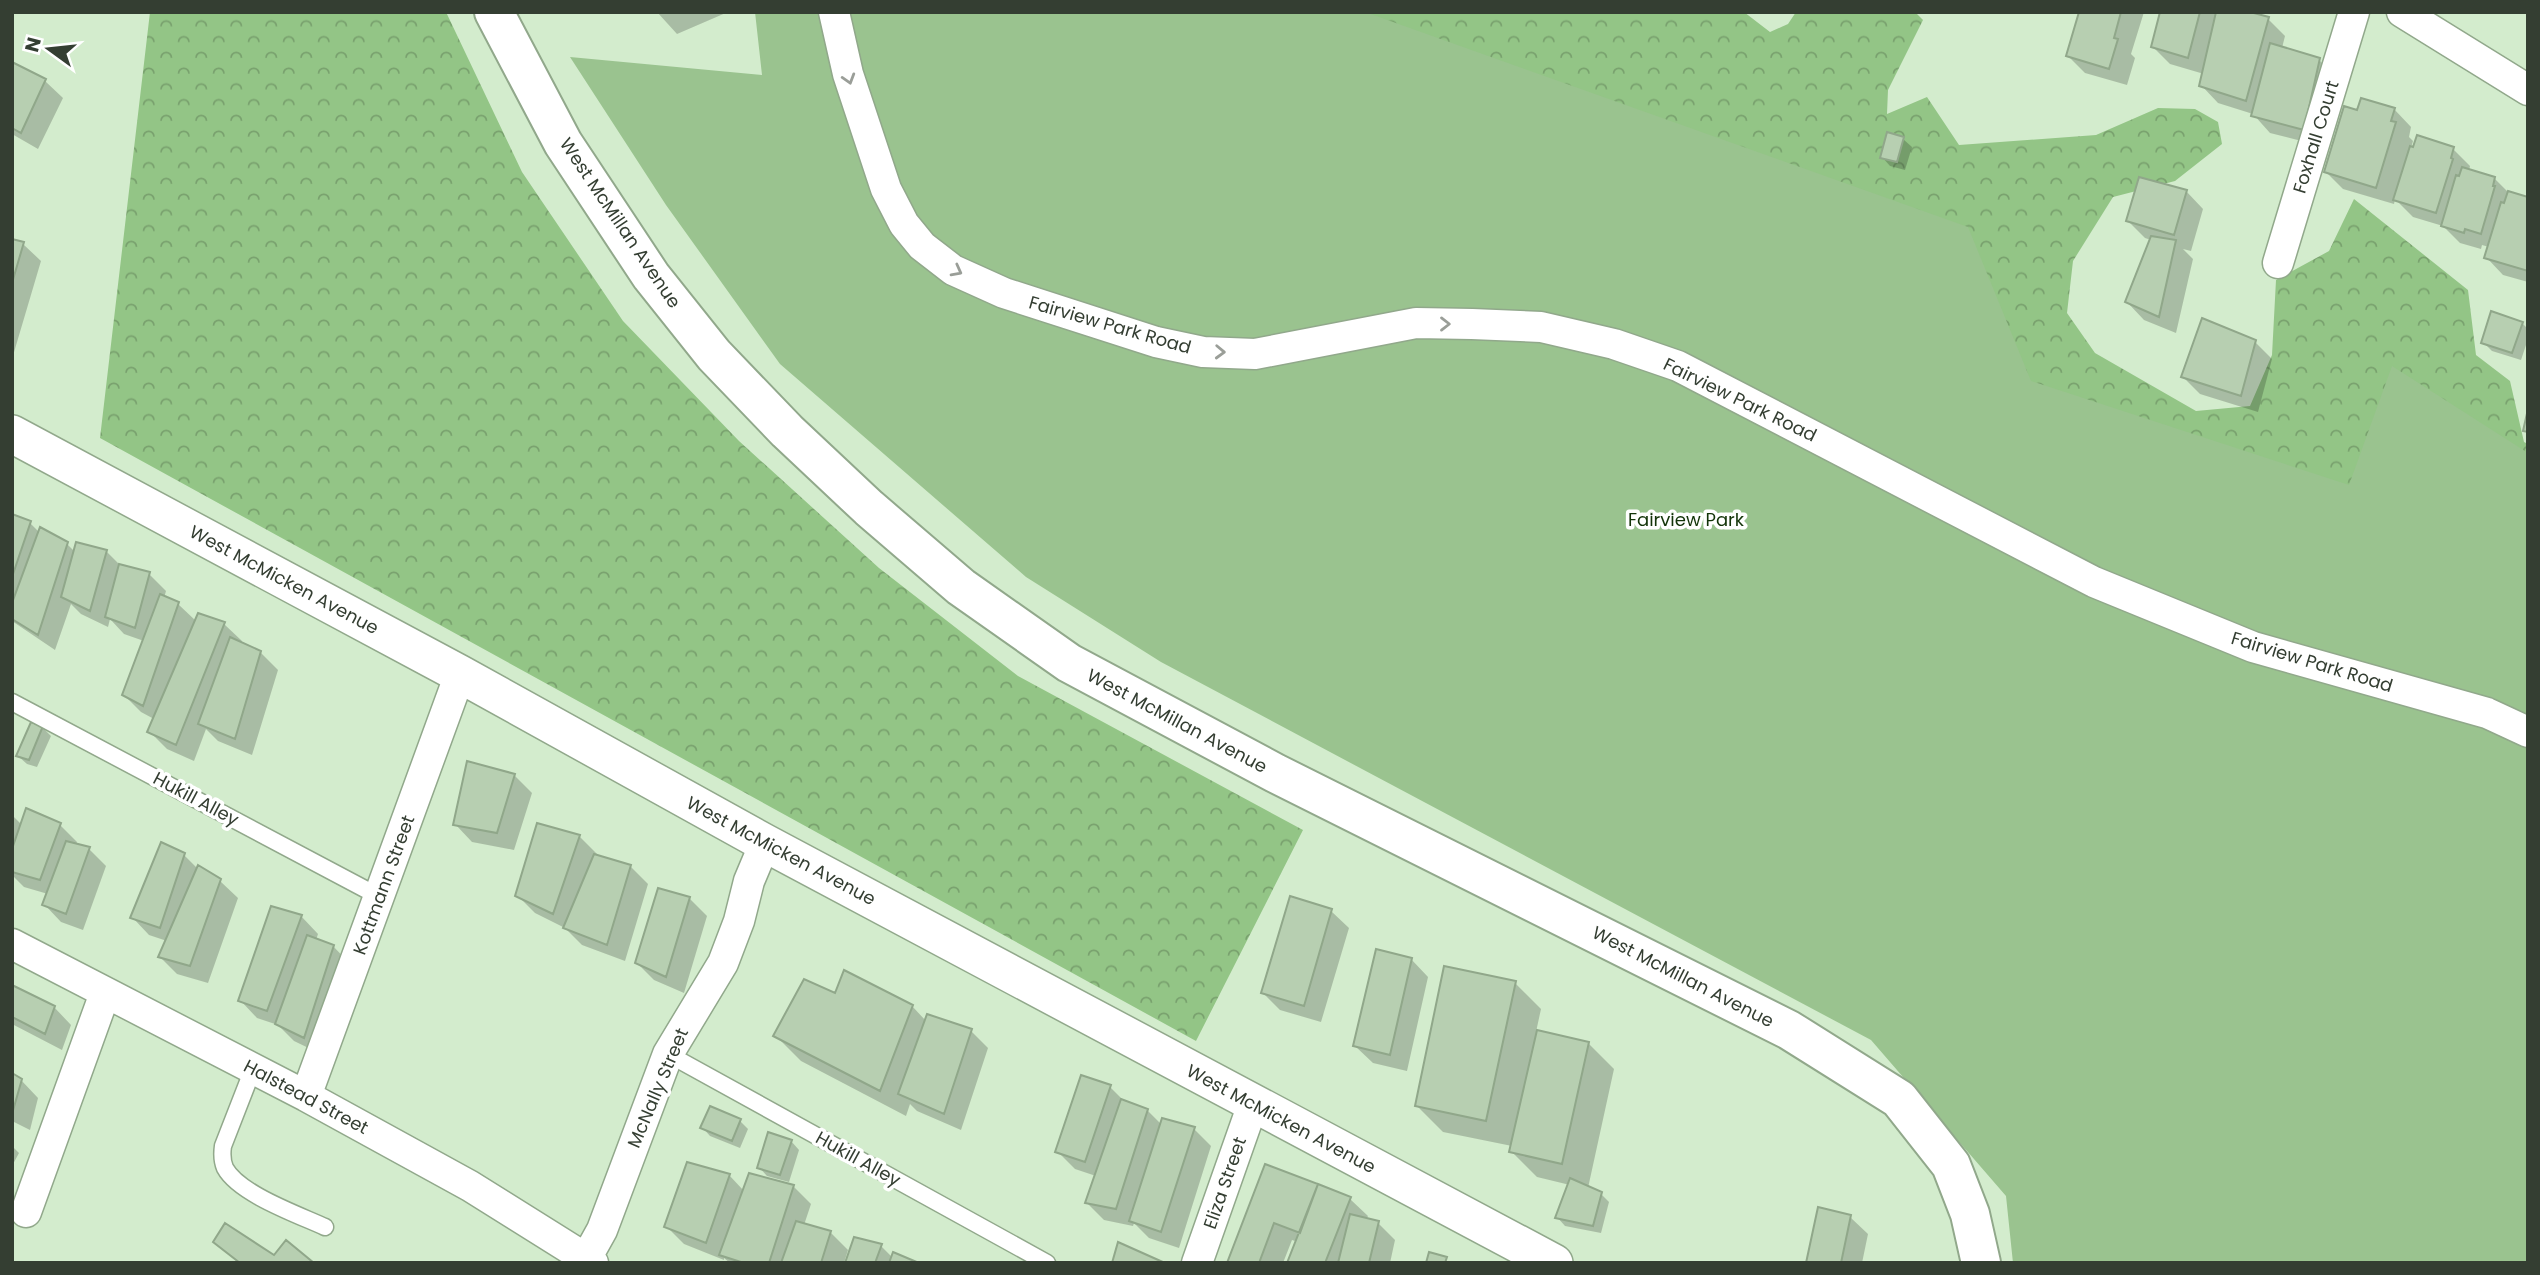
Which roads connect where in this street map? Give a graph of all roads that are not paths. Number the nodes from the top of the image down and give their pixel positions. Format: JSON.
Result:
{"nodes":[{"id":1,"x":494,"y":12,"type":"edge"},
{"id":2,"x":834,"y":12,"type":"edge"},
{"id":3,"x":2354,"y":12,"type":"edge"},
{"id":4,"x":2402,"y":12,"type":"edge"},
{"id":5,"x":2528,"y":90,"type":"edge"},
{"id":6,"x":2278,"y":263,"type":"dead end"},
{"id":7,"x":12,"y":434,"type":"edge"},
{"id":8,"x":460,"y":674,"type":"junction"},
{"id":9,"x":12,"y":702,"type":"edge"},
{"id":10,"x":2528,"y":732,"type":"edge"},
{"id":11,"x":765,"y":843,"type":"junction"},
{"id":12,"x":380,"y":897,"type":"junction"},
{"id":13,"x":12,"y":944,"type":"edge"},
{"id":14,"x":105,"y":993,"type":"junction"},
{"id":15,"x":668,"y":1054,"type":"junction"},
{"id":16,"x":253,"y":1069,"type":"junction"},
{"id":17,"x":306,"y":1096,"type":"junction"},
{"id":18,"x":1253,"y":1104,"type":"junction"},
{"id":19,"x":26,"y":1212,"type":"dead end"},
{"id":20,"x":325,"y":1227,"type":"dead end"},
{"id":21,"x":590,"y":1260,"type":"edge"},
{"id":22,"x":1047,"y":1263,"type":"edge"},
{"id":23,"x":1197,"y":1263,"type":"edge"},
{"id":24,"x":1554,"y":1263,"type":"edge"},
{"id":25,"x":1981,"y":1263,"type":"edge"}],
"edges":[{"from":1,"to":25,"type":"main road","name":"West McMillan Avenue"},
{"from":2,"to":10,"type":"street","name":"Fairview Park Road","one_way":true},
{"from":3,"to":6,"type":"street","name":"Foxhall Court"},
{"from":4,"to":5,"type":"street"},
{"from":7,"to":8,"type":"street","name":"West McMicken Avenue"},
{"from":8,"to":11,"type":"street","name":"West McMicken Avenue"},
{"from":8,"to":12,"type":"street","name":"Kottmann Street"},
{"from":9,"to":12,"type":"lane","name":"Hukill Alley"},
{"from":11,"to":15,"type":"street","name":"McNally Street"},
{"from":11,"to":18,"type":"street","name":"West McMicken Avenue"},
{"from":12,"to":17,"type":"street","name":"Kottmann Street"},
{"from":13,"to":14,"type":"street","name":"Halstead Street"},
{"from":14,"to":16,"type":"street","name":"Halstead Street"},
{"from":14,"to":19,"type":"street"},
{"from":15,"to":21,"type":"street","name":"McNally Street"},
{"from":15,"to":22,"type":"lane","name":"Hukill Alley"},
{"from":16,"to":17,"type":"street","name":"Halstead Street"},
{"from":16,"to":20,"type":"lane"},
{"from":17,"to":21,"type":"street","name":"Halstead Street"},
{"from":18,"to":23,"type":"street","name":"Eliza Street"},
{"from":18,"to":24,"type":"street","name":"West McMicken Avenue"}]}
